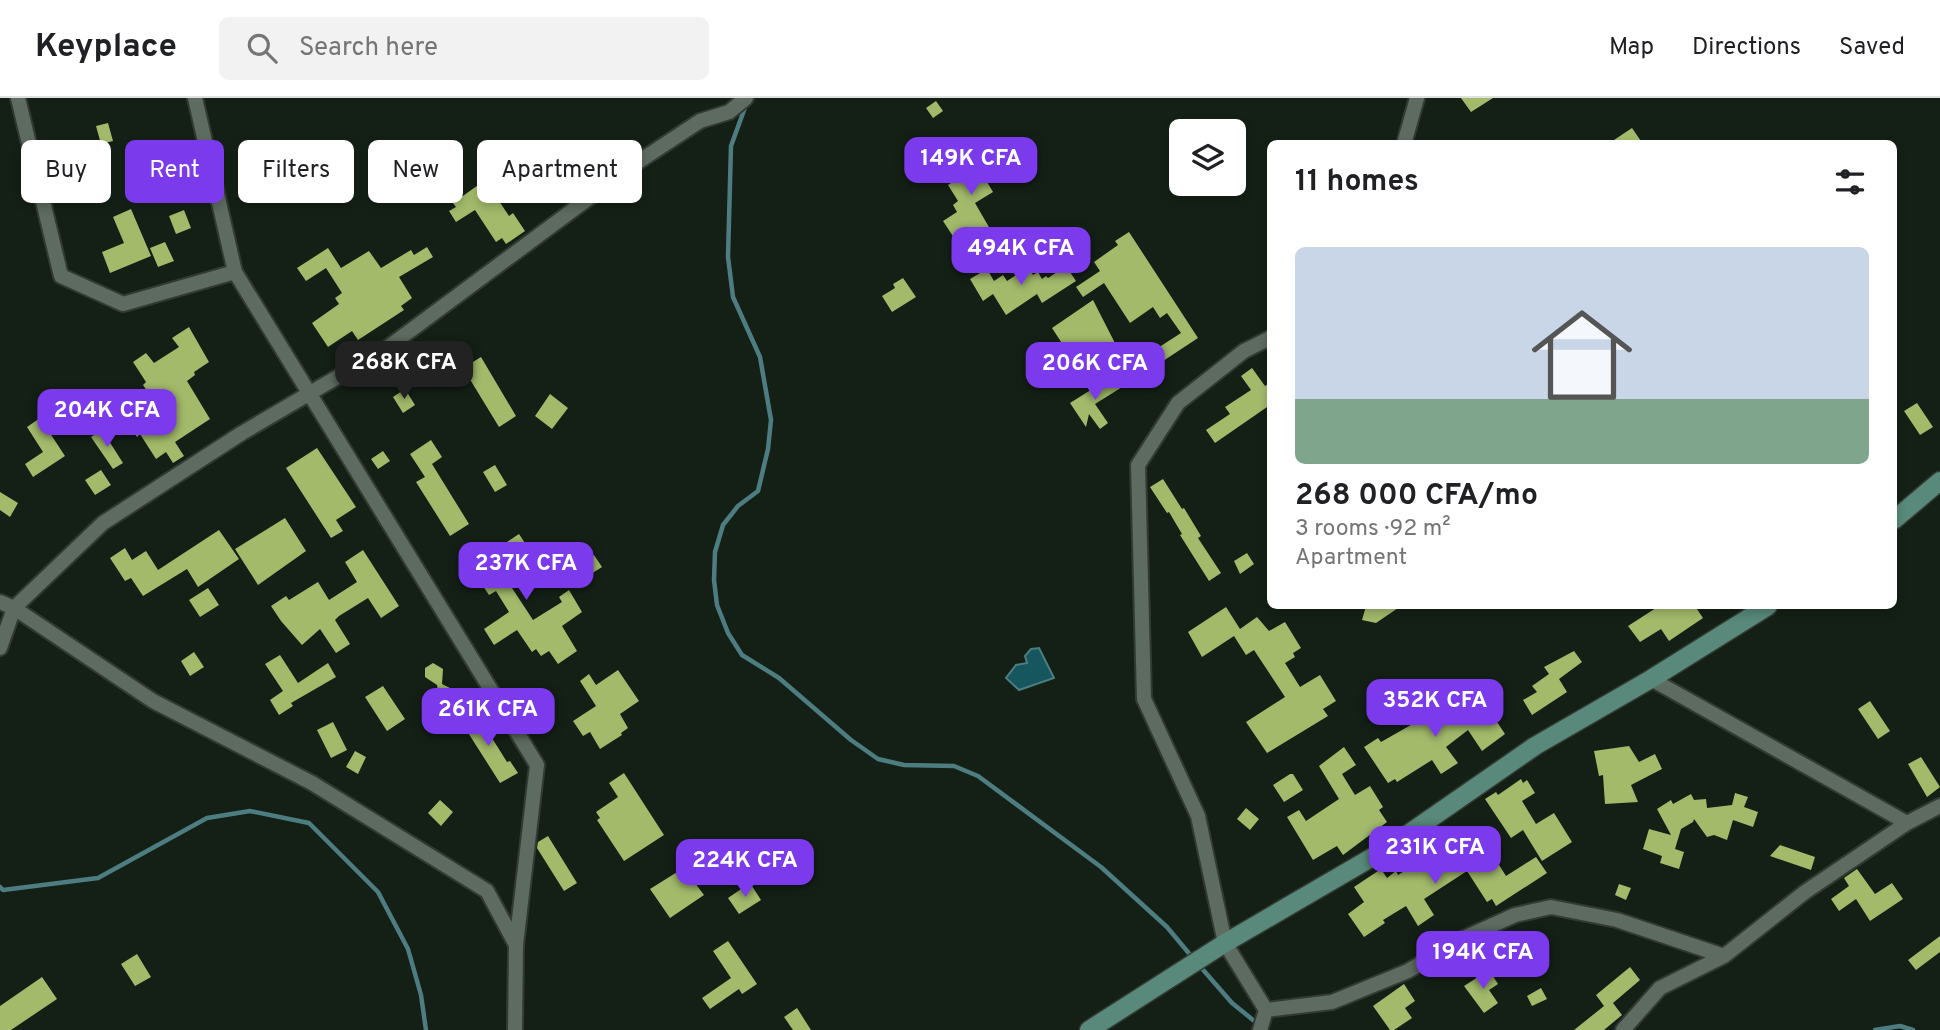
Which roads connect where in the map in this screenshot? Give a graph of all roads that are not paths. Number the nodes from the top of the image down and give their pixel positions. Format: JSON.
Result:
{"nodes":[{"id":1,"x":18,"y":98,"type":"edge"},
{"id":2,"x":195,"y":98,"type":"edge"},
{"id":3,"x":746,"y":98,"type":"edge"},
{"id":4,"x":1417,"y":98,"type":"edge"},
{"id":5,"x":1405,"y":140,"type":"edge"},
{"id":6,"x":235,"y":272,"type":"junction"},
{"id":7,"x":1267,"y":340,"type":"edge"},
{"id":8,"x":309,"y":394,"type":"junction"},
{"id":9,"x":1940,"y":481,"type":"edge"},
{"id":10,"x":1897,"y":517,"type":"edge"},
{"id":11,"x":0,"y":602,"type":"edge"},
{"id":12,"x":14,"y":608,"type":"junction"},
{"id":13,"x":1763,"y":609,"type":"edge"},
{"id":14,"x":0,"y":648,"type":"edge"},
{"id":15,"x":1651,"y":679,"type":"junction"},
{"id":16,"x":1940,"y":806,"type":"edge"},
{"id":17,"x":1907,"y":823,"type":"junction"},
{"id":18,"x":1225,"y":943,"type":"junction"},
{"id":19,"x":516,"y":945,"type":"junction"},
{"id":20,"x":1724,"y":956,"type":"junction"},
{"id":21,"x":1266,"y":1010,"type":"junction"},
{"id":22,"x":515,"y":1030,"type":"edge"},
{"id":23,"x":1089,"y":1030,"type":"edge"},
{"id":24,"x":1260,"y":1030,"type":"edge"},
{"id":25,"x":1623,"y":1030,"type":"edge"}],
"edges":[{"from":1,"to":6,"type":"street"},
{"from":2,"to":6,"type":"street"},
{"from":3,"to":8,"type":"street"},
{"from":4,"to":5,"type":"street"},
{"from":6,"to":8,"type":"street"},
{"from":7,"to":18,"type":"street"},
{"from":8,"to":12,"type":"street"},
{"from":8,"to":19,"type":"street"},
{"from":9,"to":10,"type":"street"},
{"from":11,"to":12,"type":"street"},
{"from":12,"to":14,"type":"street"},
{"from":12,"to":19,"type":"street"},
{"from":13,"to":15,"type":"street"},
{"from":15,"to":17,"type":"street"},
{"from":15,"to":18,"type":"street"},
{"from":16,"to":17,"type":"street"},
{"from":17,"to":20,"type":"street"},
{"from":18,"to":21,"type":"street"},
{"from":18,"to":23,"type":"street"},
{"from":19,"to":22,"type":"street"},
{"from":20,"to":21,"type":"street"},
{"from":20,"to":25,"type":"street"},
{"from":21,"to":24,"type":"street"}]}
